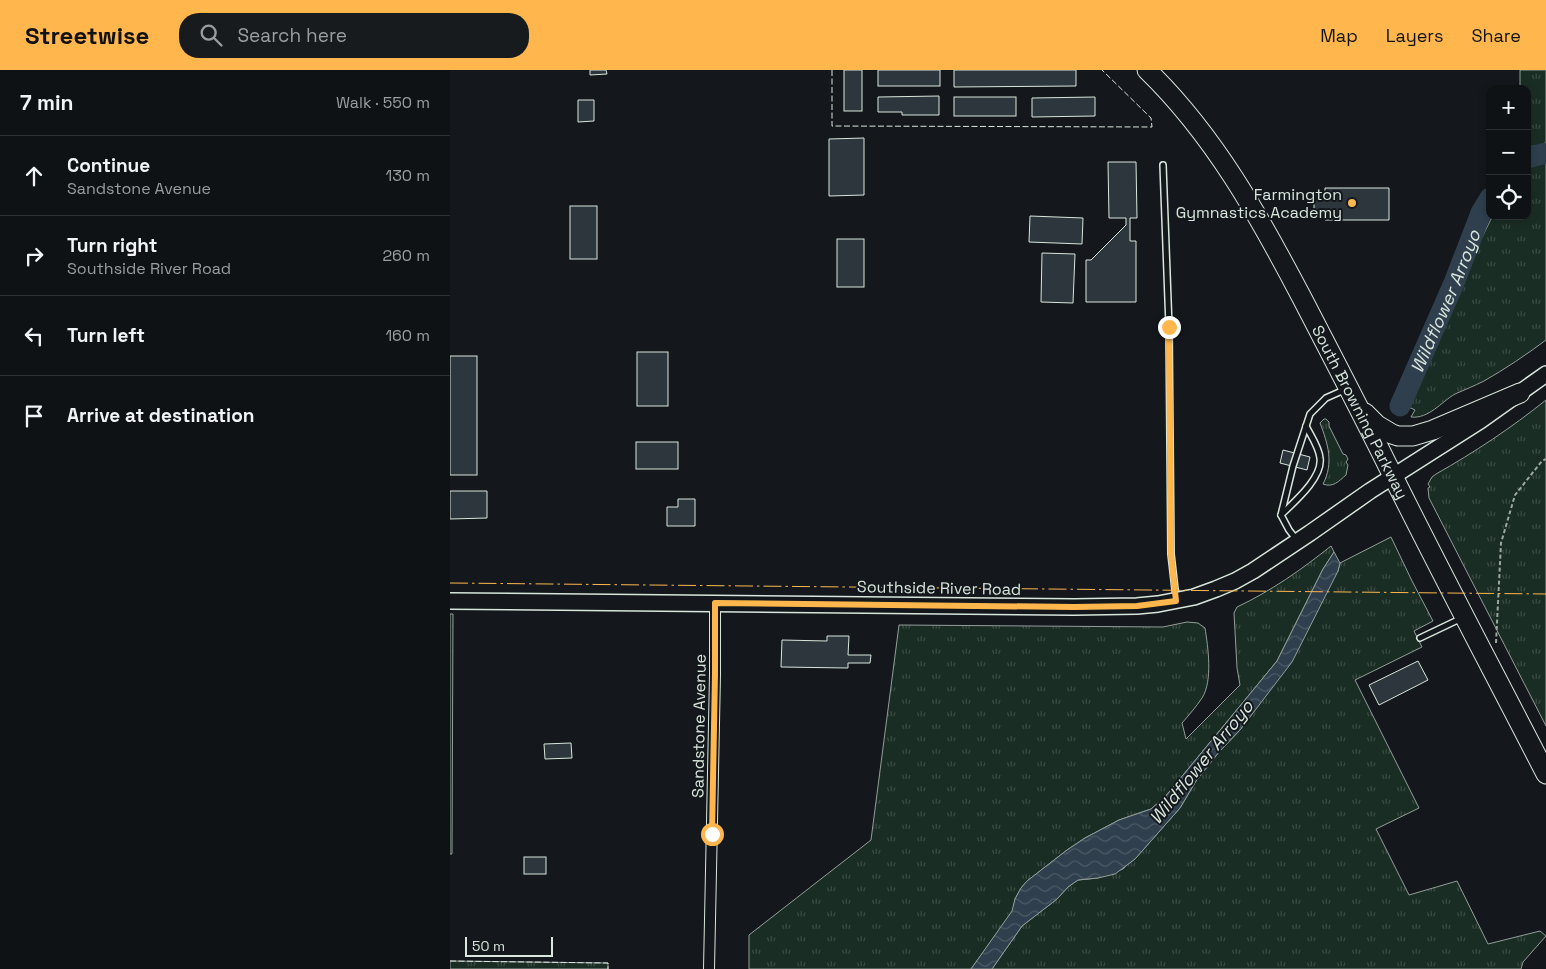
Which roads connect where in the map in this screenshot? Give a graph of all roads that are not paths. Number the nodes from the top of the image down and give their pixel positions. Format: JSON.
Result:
{"nodes":[{"id":1,"x":1147,"y":70,"type":"edge"},
{"id":2,"x":1163,"y":165,"type":"dead end"},
{"id":3,"x":1546,"y":374,"type":"edge"},
{"id":4,"x":1520,"y":393,"type":"junction"},
{"id":5,"x":1353,"y":396,"type":"junction"},
{"id":6,"x":1306,"y":426,"type":"junction"},
{"id":7,"x":1393,"y":477,"type":"junction"},
{"id":8,"x":1280,"y":514,"type":"junction"},
{"id":9,"x":1298,"y":542,"type":"junction"},
{"id":10,"x":450,"y":601,"type":"edge"},
{"id":11,"x":1176,"y":601,"type":"junction"},
{"id":12,"x":715,"y":603,"type":"junction"},
{"id":13,"x":1465,"y":617,"type":"junction"},
{"id":14,"x":1420,"y":638,"type":"dead end"},
{"id":15,"x":1546,"y":774,"type":"edge"},
{"id":16,"x":709,"y":969,"type":"edge"}],
"edges":[{"from":1,"to":5,"type":"highway","name":"South Browning Parkway"},
{"from":2,"to":11,"type":"lane"},
{"from":3,"to":4,"type":"main road","name":"Southside River Road"},
{"from":4,"to":5,"type":"highway"},
{"from":4,"to":7,"type":"main road","name":"Southside River Road"},
{"from":5,"to":6,"type":"lane"},
{"from":5,"to":7,"type":"highway","name":"South Browning Parkway"},
{"from":6,"to":8,"type":"lane"},
{"from":6,"to":8,"type":"lane"},
{"from":7,"to":9,"type":"main road","name":"Southside River Road"},
{"from":7,"to":13,"type":"highway","name":"South Browning Parkway"},
{"from":8,"to":9,"type":"lane"},
{"from":9,"to":11,"type":"main road","name":"Southside River Road"},
{"from":10,"to":12,"type":"main road","name":"Southside River Road"},
{"from":11,"to":12,"type":"main road","name":"Southside River Road"},
{"from":12,"to":16,"type":"street","name":"Sandstone Avenue"},
{"from":13,"to":14,"type":"lane"},
{"from":13,"to":15,"type":"highway","name":"South Browning Parkway"}]}
